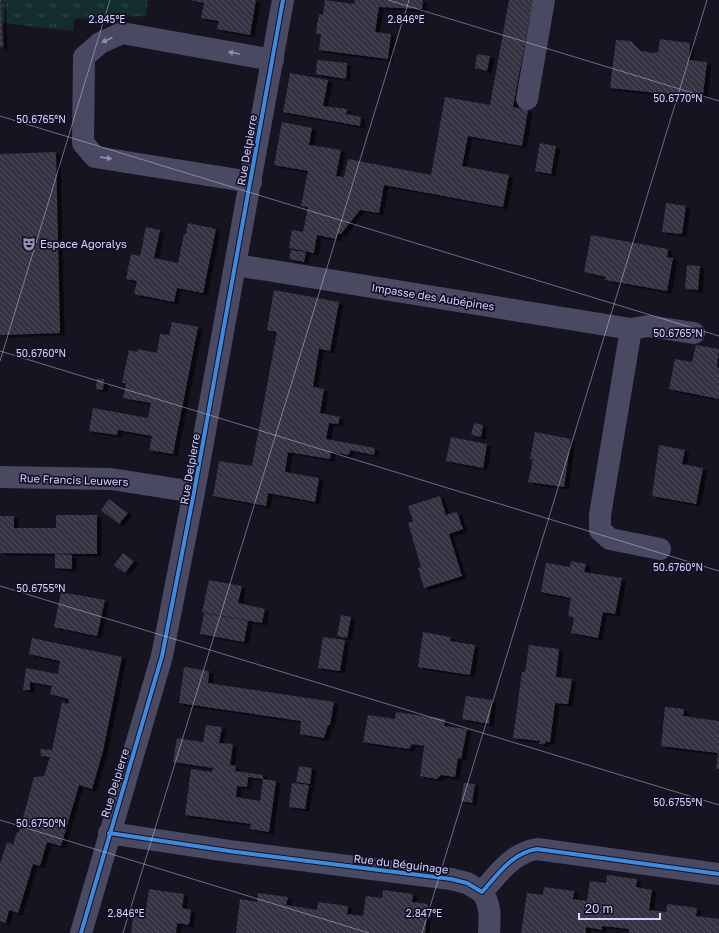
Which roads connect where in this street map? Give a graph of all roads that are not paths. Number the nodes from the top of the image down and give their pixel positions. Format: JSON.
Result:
{"nodes":[{"id":1,"x":283,"y":0,"type":"edge"},
{"id":2,"x":544,"y":0,"type":"edge"},
{"id":3,"x":272,"y":60,"type":"junction"},
{"id":4,"x":527,"y":99,"type":"dead end"},
{"id":5,"x":251,"y":182,"type":"junction"},
{"id":6,"x":236,"y":265,"type":"junction"},
{"id":7,"x":631,"y":329,"type":"junction"},
{"id":8,"x":694,"y":333,"type":"dead end"},
{"id":9,"x":0,"y":477,"type":"edge"},
{"id":10,"x":194,"y":492,"type":"junction"},
{"id":11,"x":660,"y":549,"type":"dead end"},
{"id":12,"x":109,"y":834,"type":"junction"},
{"id":13,"x":719,"y":874,"type":"edge"},
{"id":14,"x":482,"y":892,"type":"junction"},
{"id":15,"x":81,"y":933,"type":"edge"},
{"id":16,"x":489,"y":933,"type":"edge"}],
"edges":[{"from":1,"to":3,"type":"street","name":"Rue Delpierre"},
{"from":2,"to":4,"type":"street"},
{"from":3,"to":5,"type":"street","name":"Rue Delpierre"},
{"from":3,"to":5,"type":"street","one_way":true},
{"from":5,"to":6,"type":"street","name":"Rue Delpierre"},
{"from":6,"to":7,"type":"street","name":"Impasse des Aubépines"},
{"from":6,"to":10,"type":"street","name":"Rue Delpierre"},
{"from":7,"to":8,"type":"street","name":"Impasse des Aubépines"},
{"from":7,"to":11,"type":"street"},
{"from":9,"to":10,"type":"street","name":"Rue Francis Leuwers"},
{"from":10,"to":12,"type":"street","name":"Rue Delpierre"},
{"from":12,"to":14,"type":"street","name":"Rue du Béguinage"},
{"from":12,"to":15,"type":"street","name":"Rue Delpierre"},
{"from":13,"to":14,"type":"street"},
{"from":14,"to":16,"type":"street"}]}
